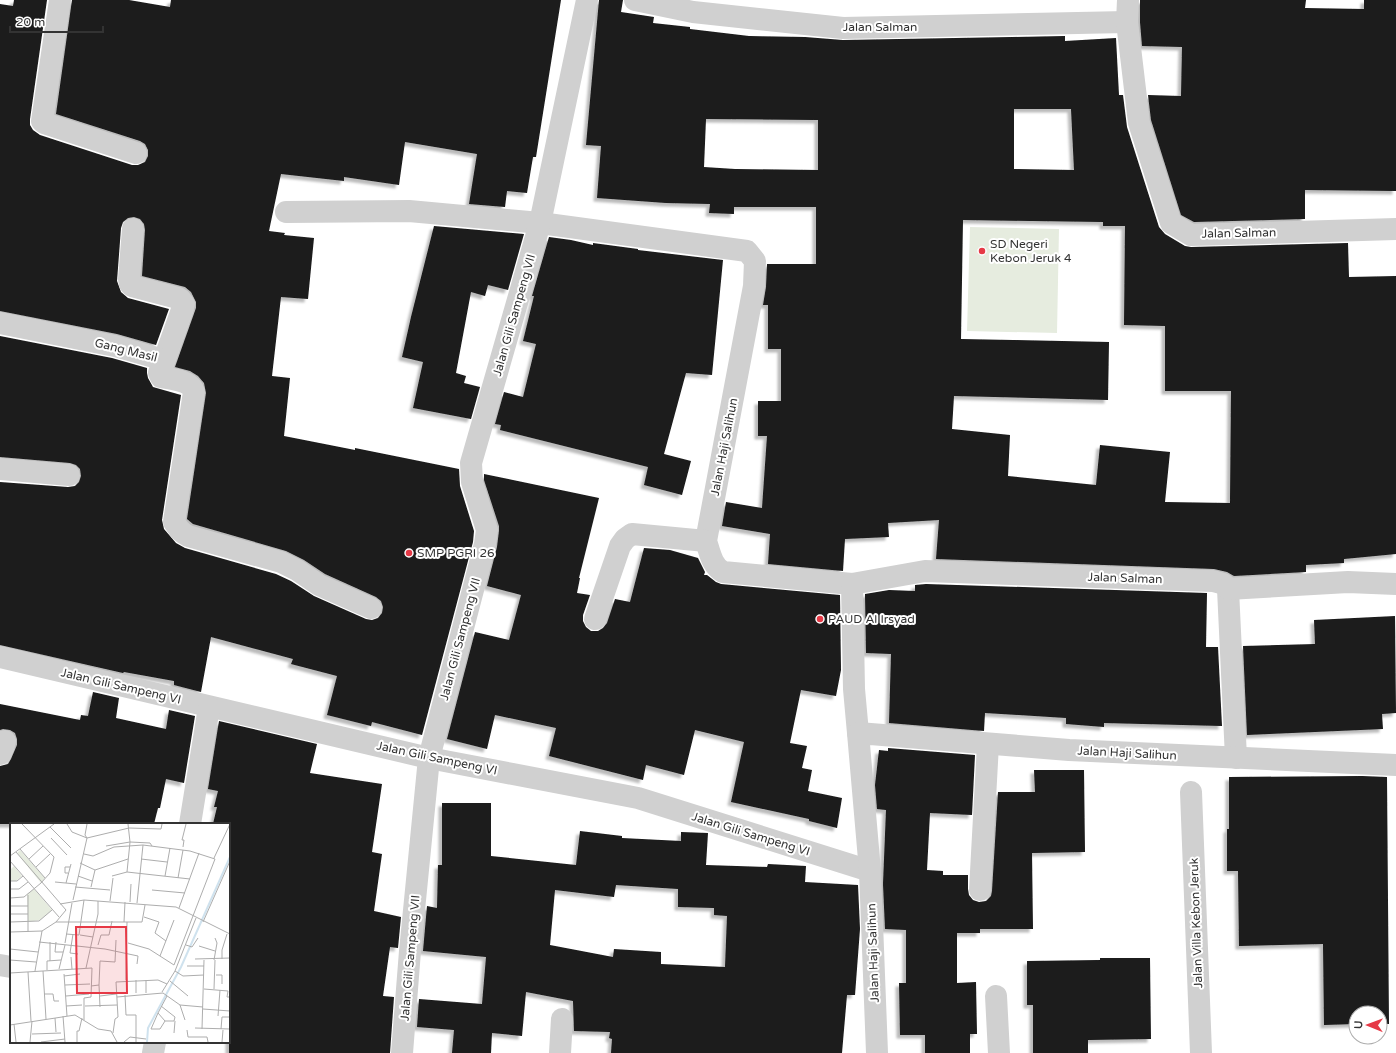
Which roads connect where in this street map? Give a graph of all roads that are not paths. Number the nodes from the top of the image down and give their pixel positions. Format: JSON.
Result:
{"nodes":[{"id":1,"x":60,"y":0,"type":"edge"},
{"id":2,"x":587,"y":0,"type":"edge"},
{"id":3,"x":635,"y":0,"type":"edge"},
{"id":4,"x":1128,"y":0,"type":"edge"},
{"id":5,"x":694,"y":6,"type":"edge"},
{"id":6,"x":1127,"y":22,"type":"junction"},
{"id":7,"x":136,"y":153,"type":"dead end"},
{"id":8,"x":286,"y":212,"type":"dead end"},
{"id":9,"x":540,"y":223,"type":"junction"},
{"id":10,"x":133,"y":229,"type":"dead end"},
{"id":11,"x":1396,"y":230,"type":"edge"},
{"id":12,"x":0,"y":323,"type":"edge"},
{"id":13,"x":164,"y":360,"type":"junction"},
{"id":14,"x":0,"y":469,"type":"edge"},
{"id":15,"x":69,"y":475,"type":"dead end"},
{"id":16,"x":706,"y":541,"type":"junction"},
{"id":17,"x":852,"y":584,"type":"junction"},
{"id":18,"x":1396,"y":584,"type":"edge"},
{"id":19,"x":1228,"y":589,"type":"junction"},
{"id":20,"x":371,"y":608,"type":"dead end"},
{"id":21,"x":595,"y":619,"type":"dead end"},
{"id":22,"x":0,"y":657,"type":"edge"},
{"id":23,"x":209,"y":707,"type":"junction"},
{"id":24,"x":858,"y":733,"type":"junction"},
{"id":25,"x":988,"y":744,"type":"junction"},
{"id":26,"x":429,"y":758,"type":"junction"},
{"id":27,"x":1236,"y":758,"type":"junction"},
{"id":28,"x":1396,"y":765,"type":"edge"},
{"id":29,"x":1191,"y":792,"type":"dead end"},
{"id":30,"x":190,"y":823,"type":"edge"},
{"id":31,"x":870,"y":871,"type":"junction"},
{"id":32,"x":980,"y":890,"type":"dead end"},
{"id":33,"x":0,"y":965,"type":"edge"},
{"id":34,"x":10,"y":967,"type":"edge"},
{"id":35,"x":996,"y":996,"type":"dead end"},
{"id":36,"x":562,"y":1019,"type":"dead end"},
{"id":37,"x":155,"y":1043,"type":"edge"},
{"id":38,"x":153,"y":1053,"type":"edge"},
{"id":39,"x":402,"y":1053,"type":"edge"},
{"id":40,"x":560,"y":1053,"type":"edge"},
{"id":41,"x":877,"y":1053,"type":"edge"},
{"id":42,"x":999,"y":1053,"type":"edge"},
{"id":43,"x":1201,"y":1053,"type":"edge"}],
"edges":[{"from":1,"to":7,"type":"street"},
{"from":2,"to":9,"type":"street","name":"Jalan Gili Sampeng VII"},
{"from":3,"to":5,"type":"street","name":"Jalan Salman"},
{"from":4,"to":6,"type":"street","name":"Jalan Salman"},
{"from":5,"to":6,"type":"street","name":"Jalan Salman"},
{"from":6,"to":11,"type":"street","name":"Jalan Salman"},
{"from":8,"to":9,"type":"street","name":"Jalan Haji Salihun"},
{"from":9,"to":16,"type":"street","name":"Jalan Haji Salihun"},
{"from":9,"to":26,"type":"street","name":"Jalan Gili Sampeng VII"},
{"from":10,"to":13,"type":"street"},
{"from":12,"to":13,"type":"street","name":"Gang Masil"},
{"from":13,"to":20,"type":"street","name":"Gang Masil"},
{"from":14,"to":15,"type":"street"},
{"from":16,"to":17,"type":"street","name":"Jalan Haji Salihun"},
{"from":16,"to":21,"type":"street"},
{"from":17,"to":19,"type":"street","name":"Jalan Salman"},
{"from":17,"to":24,"type":"street","name":"Jalan Haji Salihun"},
{"from":18,"to":19,"type":"street"},
{"from":19,"to":27,"type":"street"},
{"from":22,"to":23,"type":"street","name":"Jalan Gili Sampeng VI"},
{"from":23,"to":26,"type":"street","name":"Jalan Gili Sampeng VI"},
{"from":23,"to":30,"type":"street"},
{"from":24,"to":25,"type":"street","name":"Jalan Haji Salihun"},
{"from":24,"to":31,"type":"street","name":"Jalan Haji Salihun"},
{"from":25,"to":27,"type":"street","name":"Jalan Haji Salihun"},
{"from":25,"to":32,"type":"street"},
{"from":26,"to":31,"type":"street","name":"Jalan Gili Sampeng VI"},
{"from":26,"to":39,"type":"street","name":"Jalan Gili Sampeng VII"},
{"from":27,"to":28,"type":"street","name":"Jalan Haji Salihun"},
{"from":29,"to":43,"type":"street","name":"Jalan Villa Kebon Jeruk"},
{"from":31,"to":41,"type":"street","name":"Jalan Haji Salihun"},
{"from":33,"to":34,"type":"street"},
{"from":35,"to":42,"type":"street"},
{"from":36,"to":40,"type":"street"},
{"from":37,"to":38,"type":"street"}]}
